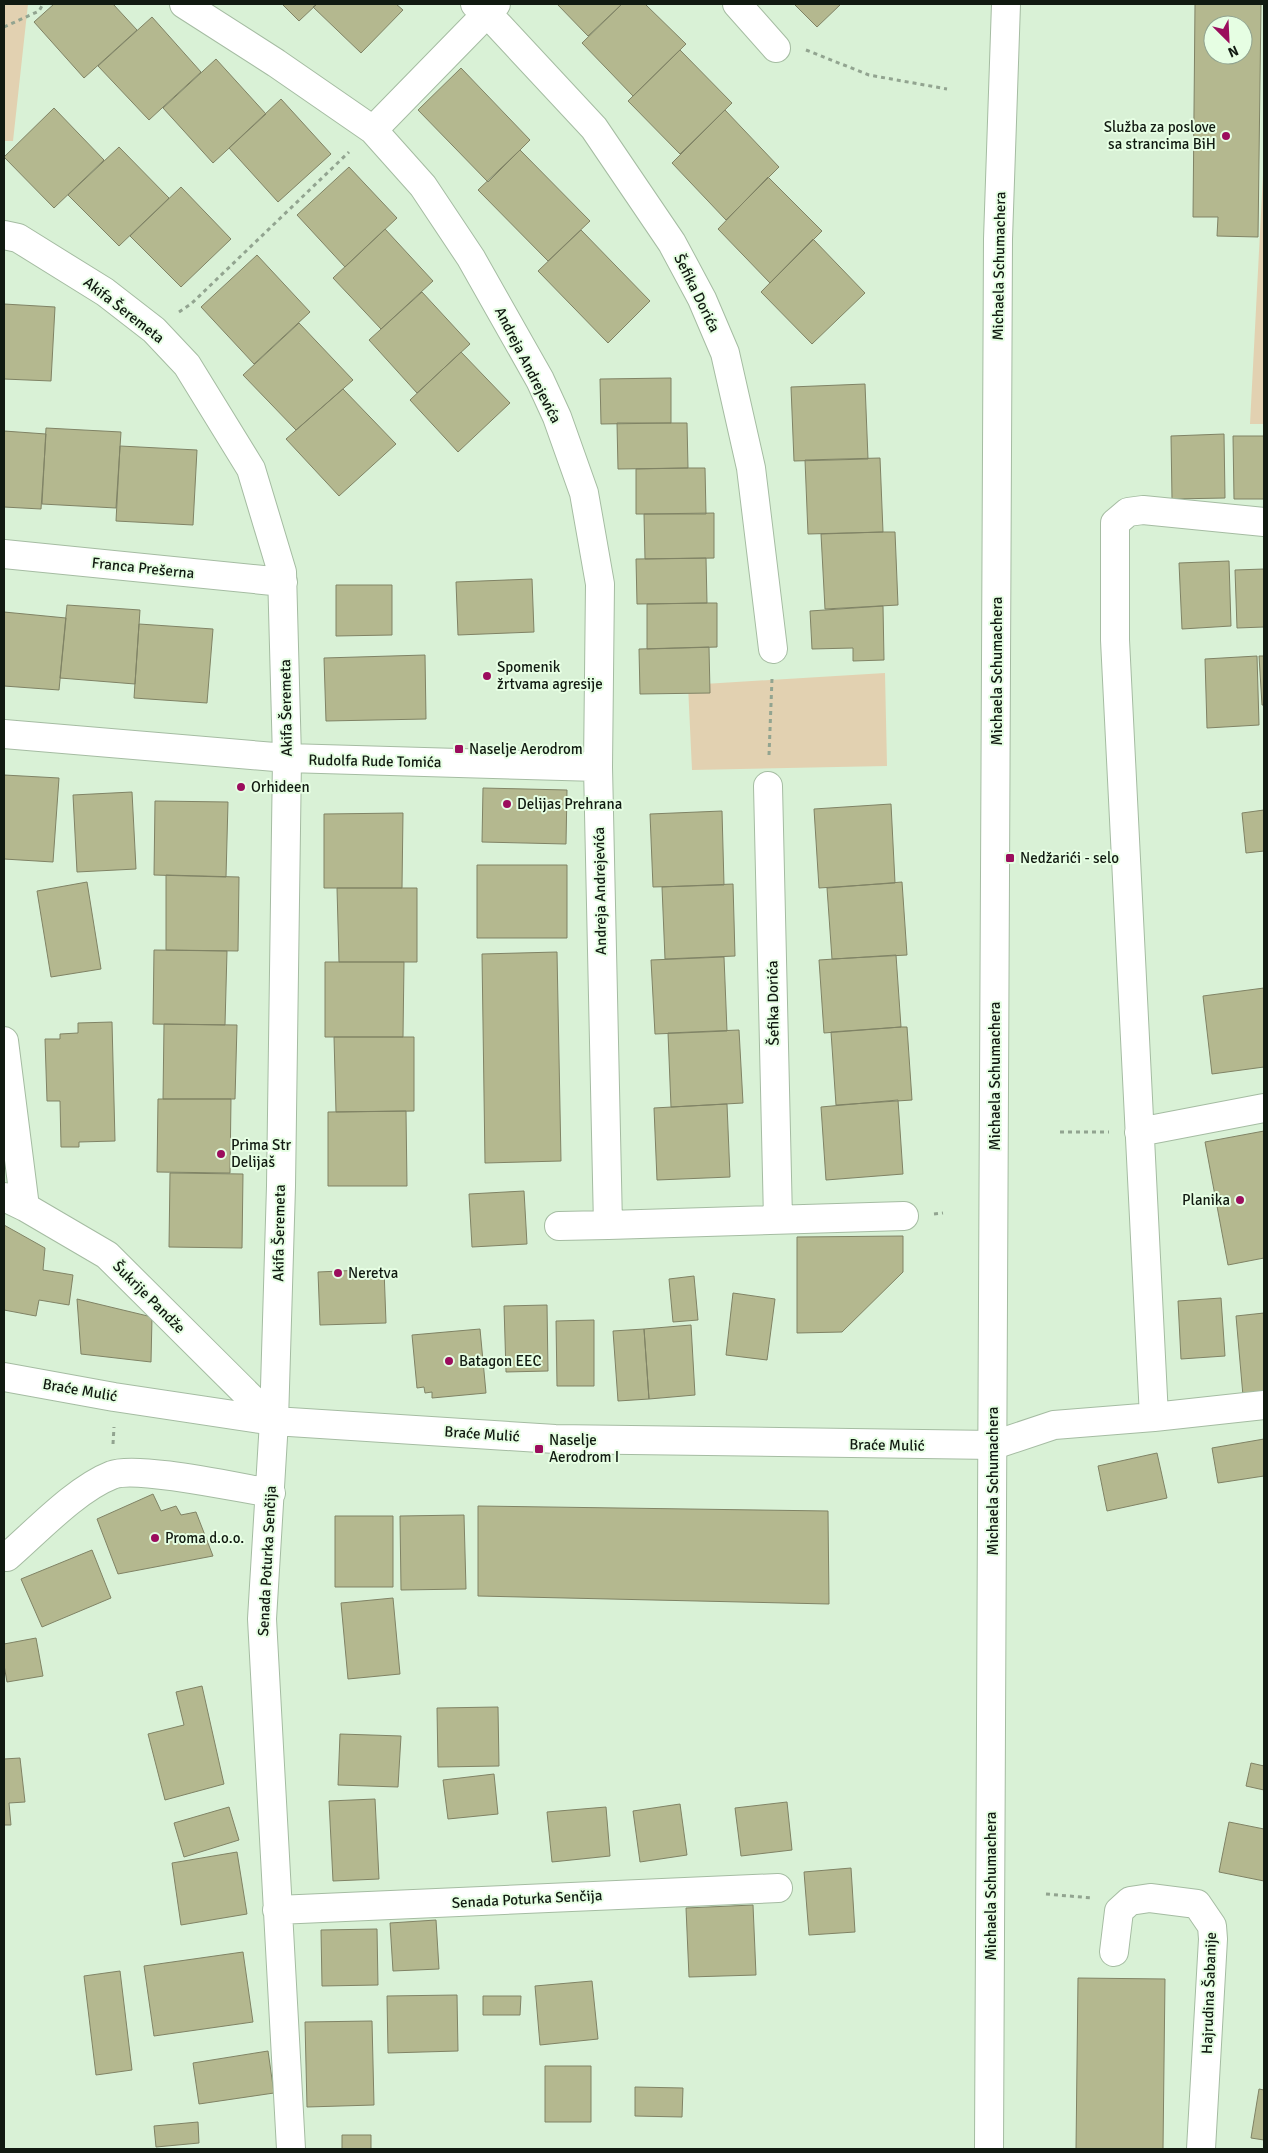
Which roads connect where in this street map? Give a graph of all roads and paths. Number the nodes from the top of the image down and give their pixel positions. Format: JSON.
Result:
{"nodes":[{"id":1,"x":43,"y":4,"type":"edge"},
{"id":2,"x":184,"y":4,"type":"edge"},
{"id":3,"x":737,"y":4,"type":"edge"},
{"id":4,"x":1006,"y":4,"type":"edge"},
{"id":5,"x":486,"y":7,"type":"edge"},
{"id":6,"x":4,"y":27,"type":"edge"},
{"id":7,"x":776,"y":48,"type":"joint"},
{"id":8,"x":947,"y":89,"type":"dead end"},
{"id":9,"x":373,"y":130,"type":"junction"},
{"id":10,"x":4,"y":235,"type":"edge"},
{"id":11,"x":154,"y":330,"type":"junction"},
{"id":12,"x":1264,"y":522,"type":"edge"},
{"id":13,"x":4,"y":554,"type":"edge"},
{"id":14,"x":282,"y":577,"type":"junction"},
{"id":15,"x":773,"y":649,"type":"joint"},
{"id":16,"x":4,"y":734,"type":"edge"},
{"id":17,"x":287,"y":758,"type":"junction"},
{"id":18,"x":598,"y":766,"type":"junction"},
{"id":19,"x":768,"y":786,"type":"joint"},
{"id":20,"x":4,"y":1041,"type":"edge"},
{"id":21,"x":1264,"y":1108,"type":"edge"},
{"id":22,"x":1060,"y":1132,"type":"dead end"},
{"id":23,"x":1139,"y":1132,"type":"junction"},
{"id":24,"x":14,"y":1202,"type":"edge"},
{"id":25,"x":904,"y":1216,"type":"dead end"},
{"id":26,"x":778,"y":1219,"type":"junction"},
{"id":27,"x":608,"y":1225,"type":"junction"},
{"id":28,"x":559,"y":1226,"type":"dead end"},
{"id":29,"x":4,"y":1377,"type":"edge"},
{"id":30,"x":114,"y":1397,"type":"junction"},
{"id":31,"x":1264,"y":1405,"type":"edge"},
{"id":32,"x":1154,"y":1417,"type":"junction"},
{"id":33,"x":274,"y":1421,"type":"junction"},
{"id":34,"x":994,"y":1445,"type":"junction"},
{"id":35,"x":113,"y":1474,"type":"junction"},
{"id":36,"x":270,"y":1493,"type":"junction"},
{"id":37,"x":7,"y":1557,"type":"dead end"},
{"id":38,"x":778,"y":1888,"type":"dead end"},
{"id":39,"x":1046,"y":1894,"type":"dead end"},
{"id":40,"x":1130,"y":1901,"type":"junction"},
{"id":41,"x":277,"y":1910,"type":"junction"},
{"id":42,"x":1114,"y":1952,"type":"dead end"},
{"id":43,"x":292,"y":2149,"type":"edge"},
{"id":44,"x":989,"y":2149,"type":"edge"},
{"id":45,"x":1201,"y":2149,"type":"edge"}],
"edges":[{"from":1,"to":6,"type":"path"},
{"from":2,"to":9,"type":"street","name":"Andreja Andrejevića"},
{"from":3,"to":7,"type":"street"},
{"from":4,"to":34,"type":"street","name":"Michaela Schumachera"},
{"from":5,"to":9,"type":"street"},
{"from":5,"to":15,"type":"street","name":"Šefika Dorića"},
{"from":7,"to":8,"type":"path"},
{"from":9,"to":11,"type":"path"},
{"from":9,"to":18,"type":"street","name":"Andreja Andrejevića"},
{"from":10,"to":11,"type":"street","name":"Akifa Šeremeta"},
{"from":11,"to":14,"type":"street","name":"Akifa Šeremeta"},
{"from":12,"to":23,"type":"street"},
{"from":13,"to":14,"type":"street","name":"Franca Prešerna"},
{"from":14,"to":17,"type":"street","name":"Akifa Šeremeta"},
{"from":15,"to":19,"type":"path"},
{"from":16,"to":17,"type":"street","name":"Rudolfa Rude Tomića"},
{"from":17,"to":18,"type":"street","name":"Rudolfa Rude Tomića"},
{"from":17,"to":33,"type":"street","name":"Akifa Šeremeta"},
{"from":18,"to":27,"type":"street","name":"Andreja Andrejevića"},
{"from":19,"to":26,"type":"street","name":"Šefika Dorića"},
{"from":20,"to":24,"type":"street"},
{"from":21,"to":23,"type":"street"},
{"from":22,"to":23,"type":"path"},
{"from":23,"to":32,"type":"street"},
{"from":24,"to":33,"type":"street","name":"Šukrije Pandže"},
{"from":25,"to":26,"type":"street"},
{"from":26,"to":27,"type":"street"},
{"from":27,"to":28,"type":"street"},
{"from":29,"to":30,"type":"street","name":"Braće Mulić"},
{"from":30,"to":33,"type":"street","name":"Braće Mulić"},
{"from":30,"to":35,"type":"path"},
{"from":31,"to":32,"type":"street"},
{"from":32,"to":34,"type":"street","name":"Braće Mulić"},
{"from":33,"to":34,"type":"street","name":"Braće Mulić"},
{"from":33,"to":36,"type":"street","name":"Senada Poturka Senčija"},
{"from":34,"to":44,"type":"street","name":"Michaela Schumachera"},
{"from":35,"to":36,"type":"street"},
{"from":35,"to":37,"type":"street"},
{"from":36,"to":41,"type":"street","name":"Senada Poturka Senčija"},
{"from":38,"to":41,"type":"street","name":"Senada Poturka Senčija"},
{"from":39,"to":40,"type":"path"},
{"from":40,"to":42,"type":"street"},
{"from":40,"to":45,"type":"street","name":"Hajrudina Šabanije"},
{"from":41,"to":43,"type":"street","name":"Senada Poturka Senčija"}]}
